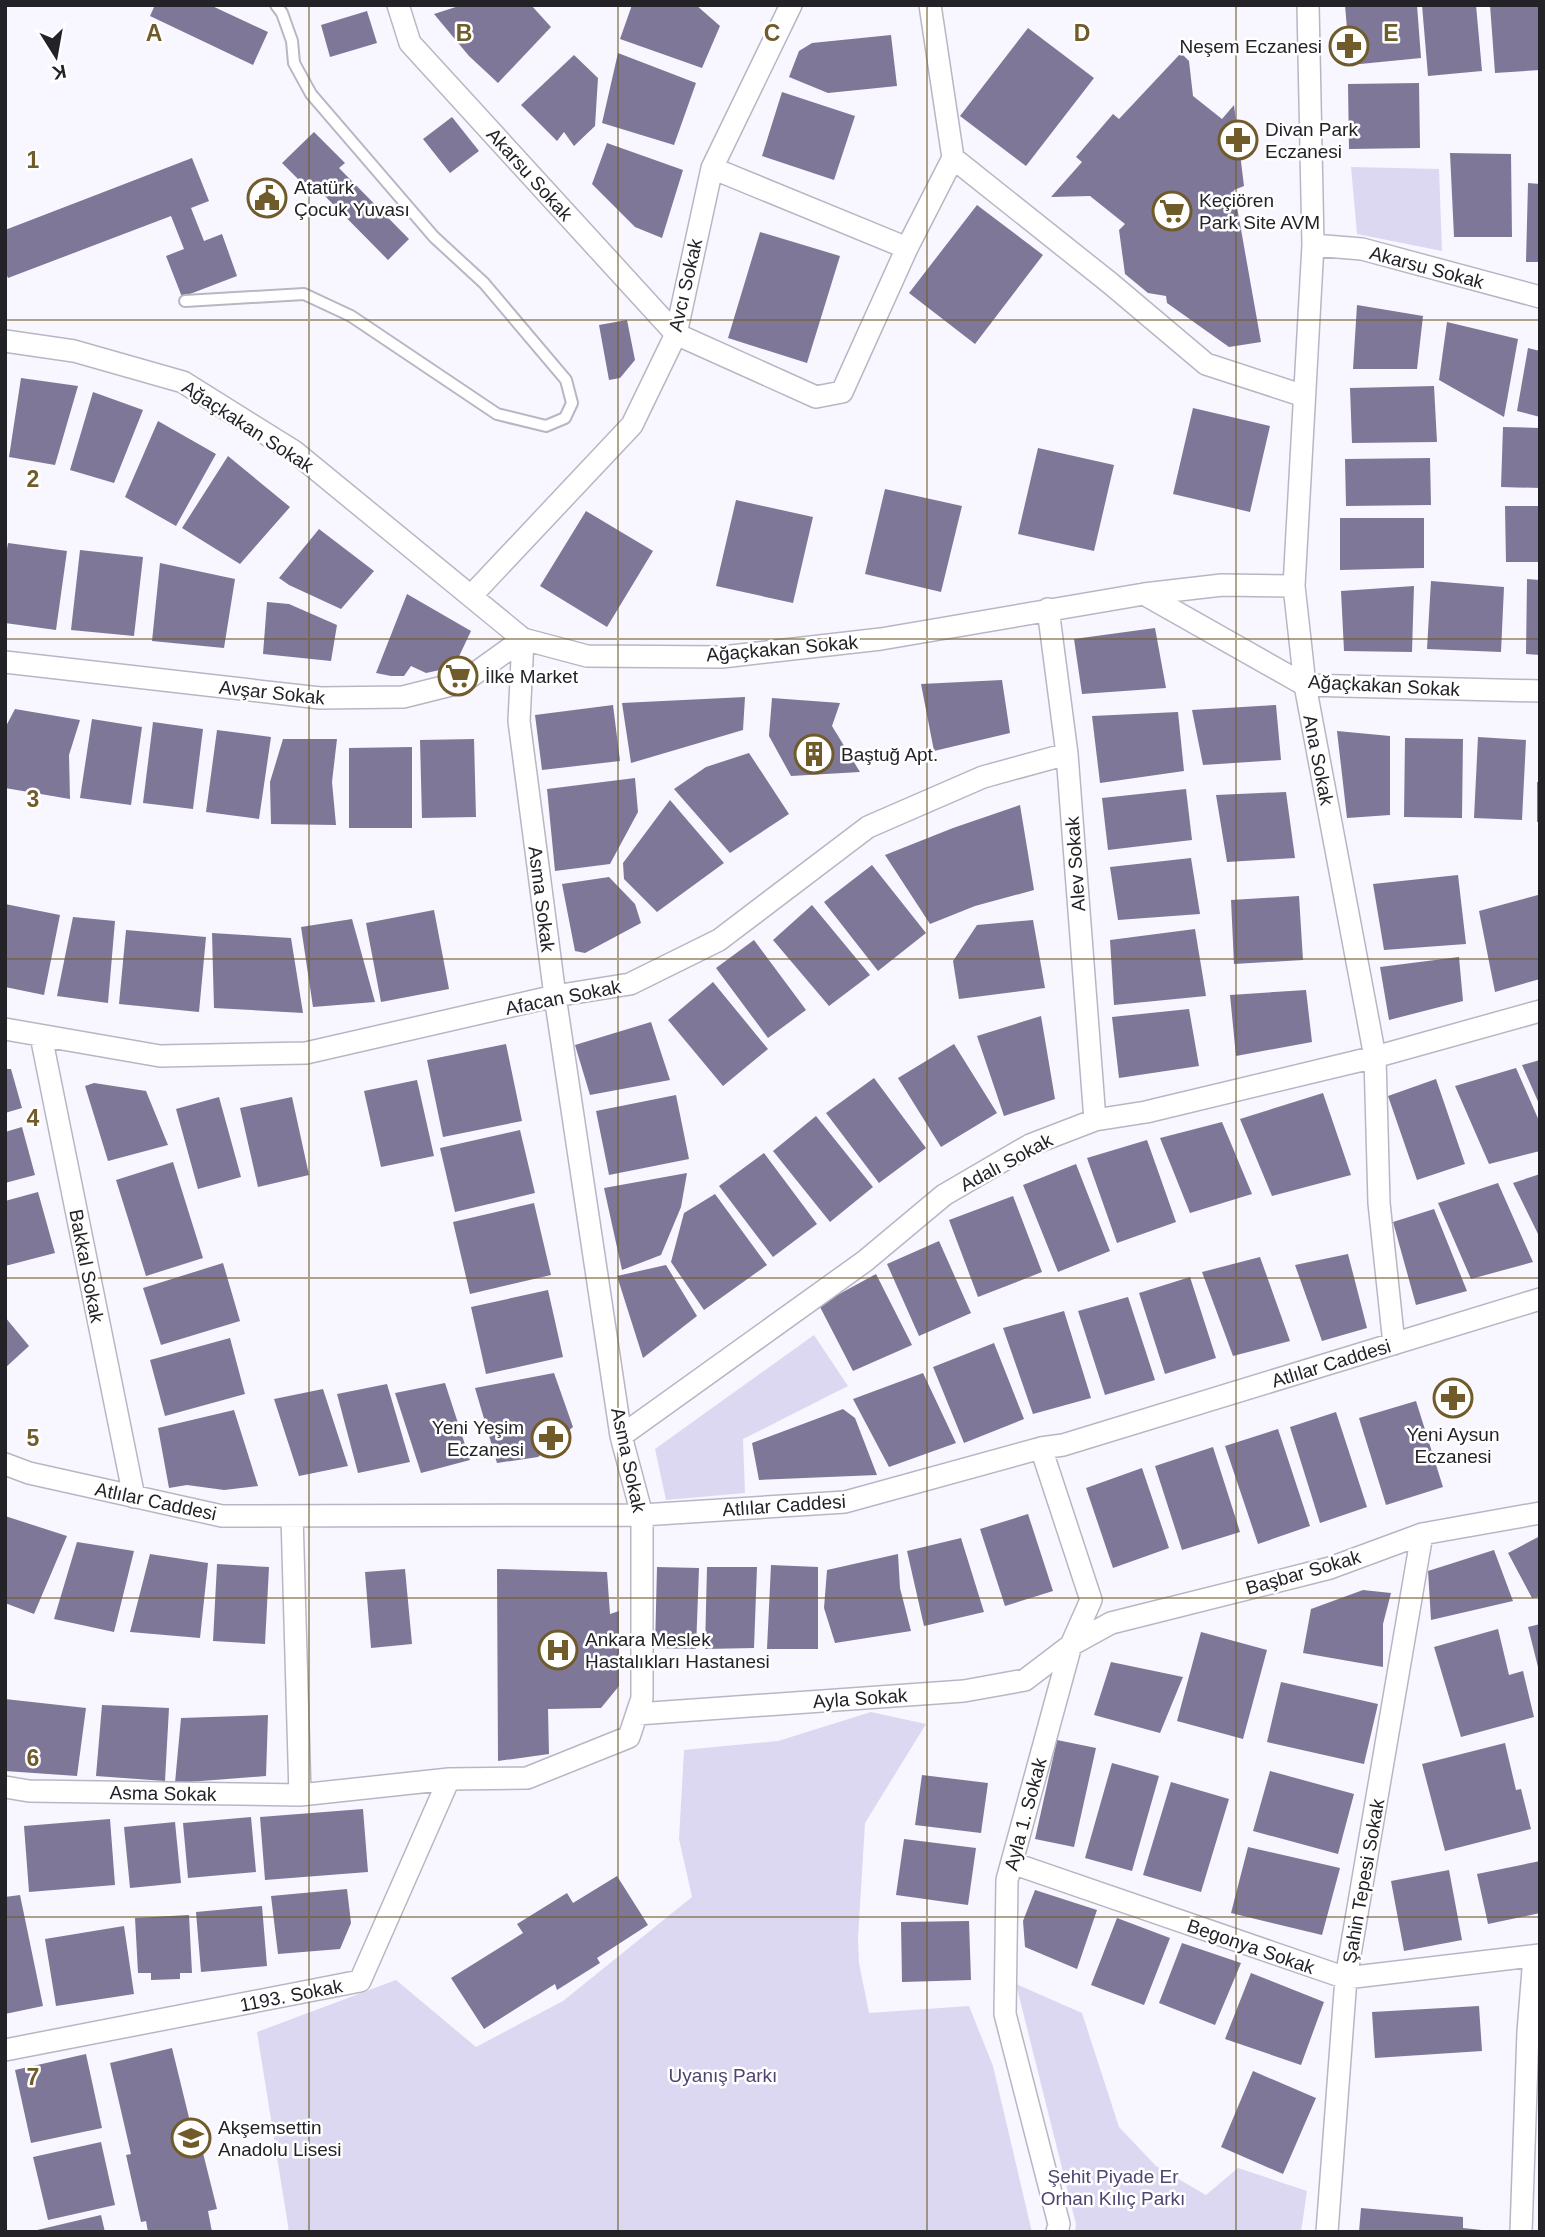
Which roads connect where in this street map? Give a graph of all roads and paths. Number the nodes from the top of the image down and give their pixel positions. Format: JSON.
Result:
{"nodes":[{"id":1,"x":275,"y":5,"type":"edge"},
{"id":2,"x":398,"y":5,"type":"edge"},
{"id":3,"x":791,"y":5,"type":"edge"},
{"id":4,"x":930,"y":5,"type":"edge"},
{"id":5,"x":1308,"y":5,"type":"edge"},
{"id":6,"x":953,"y":158,"type":"junction"},
{"id":7,"x":712,"y":168,"type":"junction"},
{"id":8,"x":1313,"y":245,"type":"junction"},
{"id":9,"x":907,"y":248,"type":"junction"},
{"id":10,"x":1540,"y":297,"type":"edge"},
{"id":11,"x":185,"y":301,"type":"dead end"},
{"id":12,"x":676,"y":334,"type":"junction"},
{"id":13,"x":5,"y":341,"type":"edge"},
{"id":14,"x":1304,"y":396,"type":"junction"},
{"id":15,"x":1294,"y":586,"type":"junction"},
{"id":16,"x":1144,"y":594,"type":"junction"},
{"id":17,"x":471,"y":596,"type":"junction"},
{"id":18,"x":1048,"y":609,"type":"junction"},
{"id":19,"x":523,"y":639,"type":"junction"},
{"id":20,"x":5,"y":662,"type":"edge"},
{"id":21,"x":1305,"y":685,"type":"junction"},
{"id":22,"x":1540,"y":691,"type":"edge"},
{"id":23,"x":1067,"y":754,"type":"junction"},
{"id":24,"x":555,"y":996,"type":"junction"},
{"id":25,"x":1540,"y":1012,"type":"edge"},
{"id":26,"x":5,"y":1029,"type":"edge"},
{"id":27,"x":41,"y":1036,"type":"junction"},
{"id":28,"x":1375,"y":1058,"type":"junction"},
{"id":29,"x":1095,"y":1119,"type":"junction"},
{"id":30,"x":1540,"y":1299,"type":"edge"},
{"id":31,"x":1394,"y":1344,"type":"junction"},
{"id":32,"x":621,"y":1436,"type":"junction"},
{"id":33,"x":1041,"y":1448,"type":"junction"},
{"id":34,"x":5,"y":1464,"type":"edge"},
{"id":35,"x":134,"y":1497,"type":"junction"},
{"id":36,"x":1540,"y":1513,"type":"edge"},
{"id":37,"x":642,"y":1515,"type":"junction"},
{"id":38,"x":292,"y":1516,"type":"junction"},
{"id":39,"x":1422,"y":1534,"type":"junction"},
{"id":40,"x":1071,"y":1645,"type":"junction"},
{"id":41,"x":637,"y":1714,"type":"junction"},
{"id":42,"x":449,"y":1779,"type":"junction"},
{"id":43,"x":5,"y":1787,"type":"edge"},
{"id":44,"x":300,"y":1795,"type":"junction"},
{"id":45,"x":1012,"y":1863,"type":"junction"},
{"id":46,"x":1537,"y":1956,"type":"edge"},
{"id":47,"x":1346,"y":1978,"type":"junction"},
{"id":48,"x":5,"y":2050,"type":"edge"},
{"id":49,"x":1057,"y":2232,"type":"edge"},
{"id":50,"x":1327,"y":2232,"type":"edge"},
{"id":51,"x":1521,"y":2232,"type":"edge"}],
"edges":[{"from":1,"to":11,"type":"lane"},
{"from":2,"to":12,"type":"street","name":"Akarsu Sokak"},
{"from":3,"to":7,"type":"street","name":"Avcı Sokak"},
{"from":4,"to":6,"type":"street"},
{"from":5,"to":8,"type":"street","name":"Ana Sokak"},
{"from":6,"to":9,"type":"street"},
{"from":6,"to":14,"type":"street"},
{"from":7,"to":9,"type":"street"},
{"from":7,"to":12,"type":"street","name":"Avcı Sokak"},
{"from":8,"to":10,"type":"street","name":"Akarsu Sokak"},
{"from":8,"to":14,"type":"street","name":"Ana Sokak"},
{"from":9,"to":12,"type":"street"},
{"from":12,"to":17,"type":"street","name":"Avcı Sokak"},
{"from":13,"to":17,"type":"street","name":"Ağaçkakan Sokak"},
{"from":14,"to":15,"type":"street","name":"Ana Sokak"},
{"from":15,"to":16,"type":"street"},
{"from":15,"to":21,"type":"street","name":"Ana Sokak"},
{"from":16,"to":18,"type":"street","name":"Ağaçkakan Sokak"},
{"from":16,"to":21,"type":"street","name":"Ağaçkakan Sokak"},
{"from":17,"to":19,"type":"street","name":"Ağaçkakan Sokak"},
{"from":18,"to":19,"type":"street","name":"Ağaçkakan Sokak"},
{"from":18,"to":23,"type":"street","name":"Alev Sokak"},
{"from":19,"to":20,"type":"street","name":"Avşar Sokak"},
{"from":19,"to":24,"type":"street","name":"Asma Sokak"},
{"from":21,"to":22,"type":"street","name":"Ağaçkakan Sokak"},
{"from":21,"to":28,"type":"street","name":"Ana Sokak"},
{"from":23,"to":24,"type":"street","name":"Afacan Sokak"},
{"from":23,"to":29,"type":"street","name":"Alev Sokak"},
{"from":24,"to":27,"type":"street","name":"Afacan Sokak"},
{"from":24,"to":32,"type":"street","name":"Asma Sokak"},
{"from":25,"to":28,"type":"street","name":"Adalı Sokak"},
{"from":26,"to":27,"type":"street","name":"Afacan Sokak"},
{"from":27,"to":35,"type":"street","name":"Bakkal Sokak"},
{"from":28,"to":29,"type":"street","name":"Adalı Sokak"},
{"from":28,"to":31,"type":"street","name":"Ana Sokak"},
{"from":29,"to":32,"type":"street","name":"Adalı Sokak"},
{"from":30,"to":31,"type":"street","name":"Atlılar Caddesi"},
{"from":31,"to":33,"type":"street","name":"Atlılar Caddesi"},
{"from":32,"to":37,"type":"street","name":"Asma Sokak"},
{"from":33,"to":37,"type":"street","name":"Atlılar Caddesi"},
{"from":33,"to":40,"type":"street","name":"Ayla 1. Sokak"},
{"from":34,"to":35,"type":"street","name":"Atlılar Caddesi"},
{"from":35,"to":38,"type":"street","name":"Atlılar Caddesi"},
{"from":36,"to":39,"type":"street","name":"Başbar Sokak"},
{"from":37,"to":38,"type":"street","name":"Atlılar Caddesi"},
{"from":37,"to":41,"type":"street","name":"Asma Sokak"},
{"from":38,"to":44,"type":"street"},
{"from":39,"to":40,"type":"street","name":"Başbar Sokak"},
{"from":39,"to":47,"type":"street","name":"Şahin Tepesi Sokak"},
{"from":40,"to":41,"type":"street","name":"Ayla Sokak"},
{"from":40,"to":45,"type":"street","name":"Ayla 1. Sokak"},
{"from":41,"to":42,"type":"street","name":"Asma Sokak"},
{"from":42,"to":44,"type":"street","name":"Asma Sokak"},
{"from":42,"to":48,"type":"street","name":"1193. Sokak"},
{"from":43,"to":44,"type":"street","name":"Asma Sokak"},
{"from":45,"to":47,"type":"street","name":"Begonya Sokak"},
{"from":45,"to":49,"type":"street","name":"Ayla 1. Sokak"},
{"from":46,"to":47,"type":"street","name":"Begonya Sokak"},
{"from":46,"to":51,"type":"street"},
{"from":47,"to":50,"type":"street","name":"Şahin Tepesi Sokak"}]}
